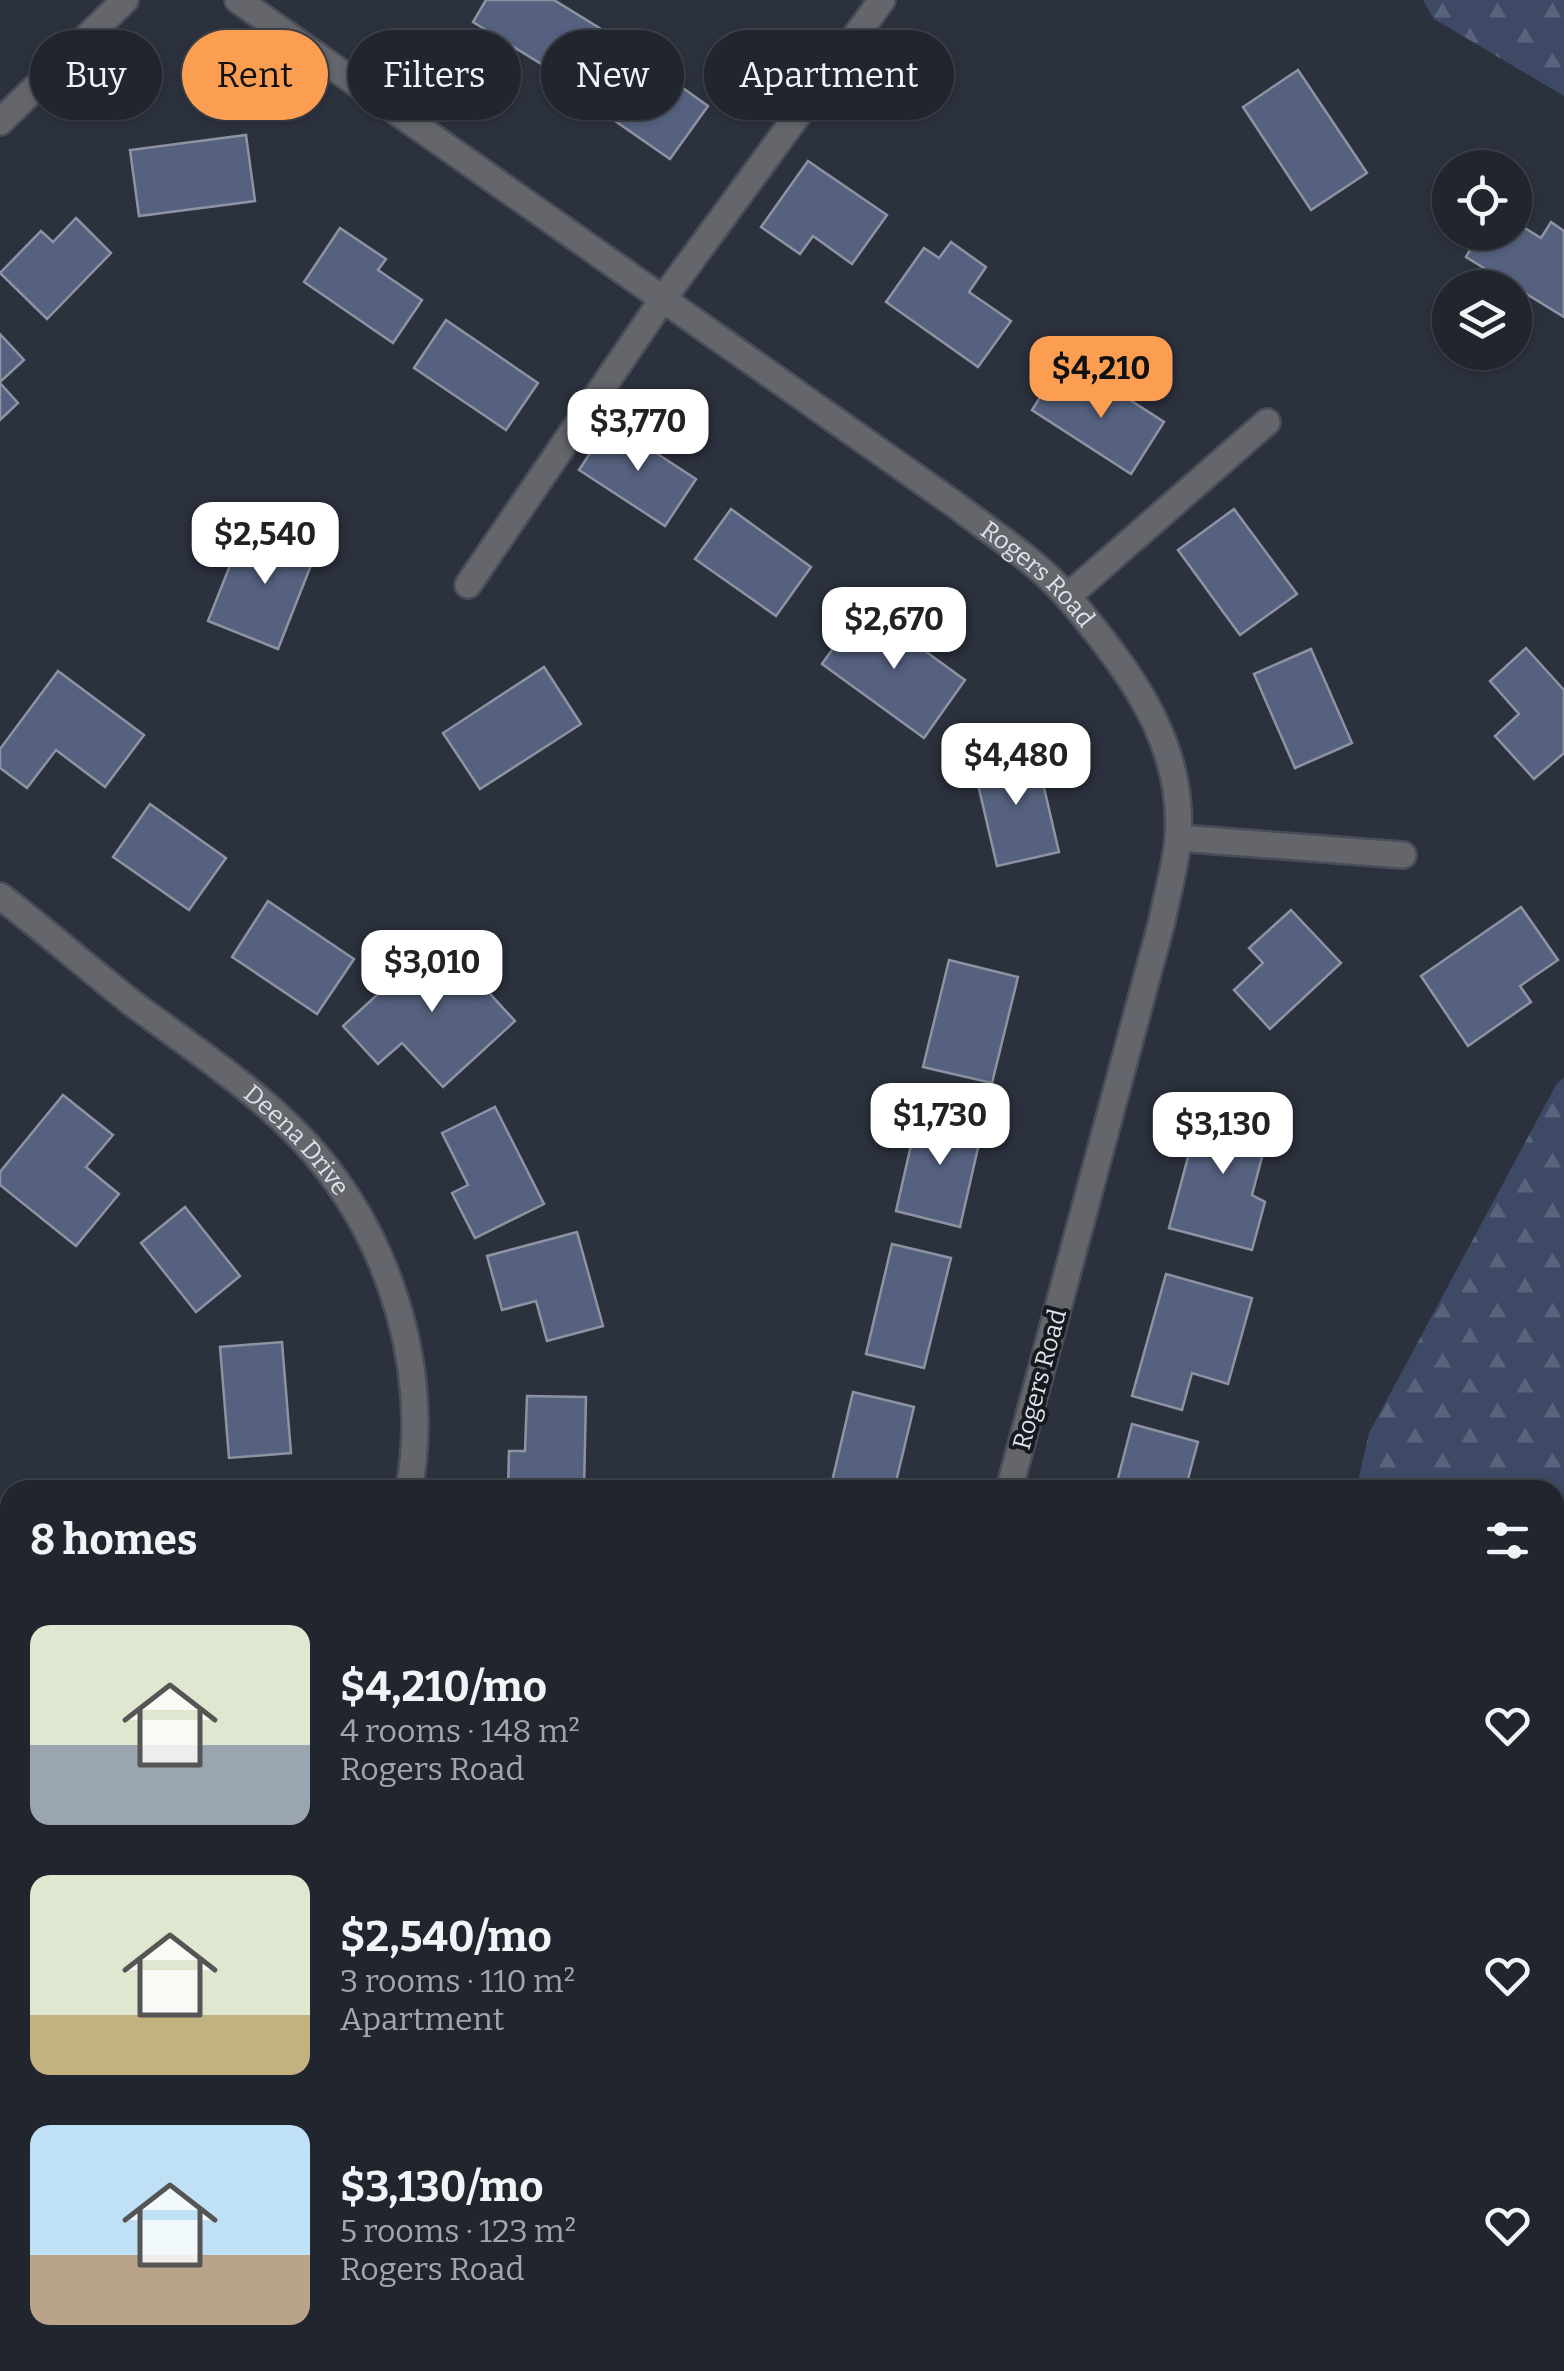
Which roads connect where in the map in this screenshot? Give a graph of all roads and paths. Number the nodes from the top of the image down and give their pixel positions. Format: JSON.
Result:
{"nodes":[{"id":1,"x":125,"y":0,"type":"edge"},
{"id":2,"x":238,"y":0,"type":"edge"},
{"id":3,"x":882,"y":0,"type":"edge"},
{"id":4,"x":0,"y":122,"type":"edge"},
{"id":5,"x":662,"y":299,"type":"junction"},
{"id":6,"x":1267,"y":422,"type":"dead end"},
{"id":7,"x":468,"y":586,"type":"dead end"},
{"id":8,"x":1068,"y":596,"type":"junction"},
{"id":9,"x":1178,"y":838,"type":"junction"},
{"id":10,"x":1403,"y":855,"type":"dead end"},
{"id":11,"x":0,"y":896,"type":"edge"},
{"id":12,"x":411,"y":1480,"type":"edge"},
{"id":13,"x":1012,"y":1480,"type":"edge"}],
"edges":[{"from":1,"to":4,"type":"street"},
{"from":2,"to":5,"type":"street","name":"Rogers Road"},
{"from":3,"to":5,"type":"street"},
{"from":5,"to":7,"type":"street"},
{"from":5,"to":8,"type":"street","name":"Rogers Road"},
{"from":6,"to":8,"type":"street"},
{"from":8,"to":9,"type":"street","name":"Rogers Road"},
{"from":9,"to":10,"type":"street"},
{"from":9,"to":13,"type":"street","name":"Rogers Road"},
{"from":11,"to":12,"type":"street","name":"Deena Drive"}]}
